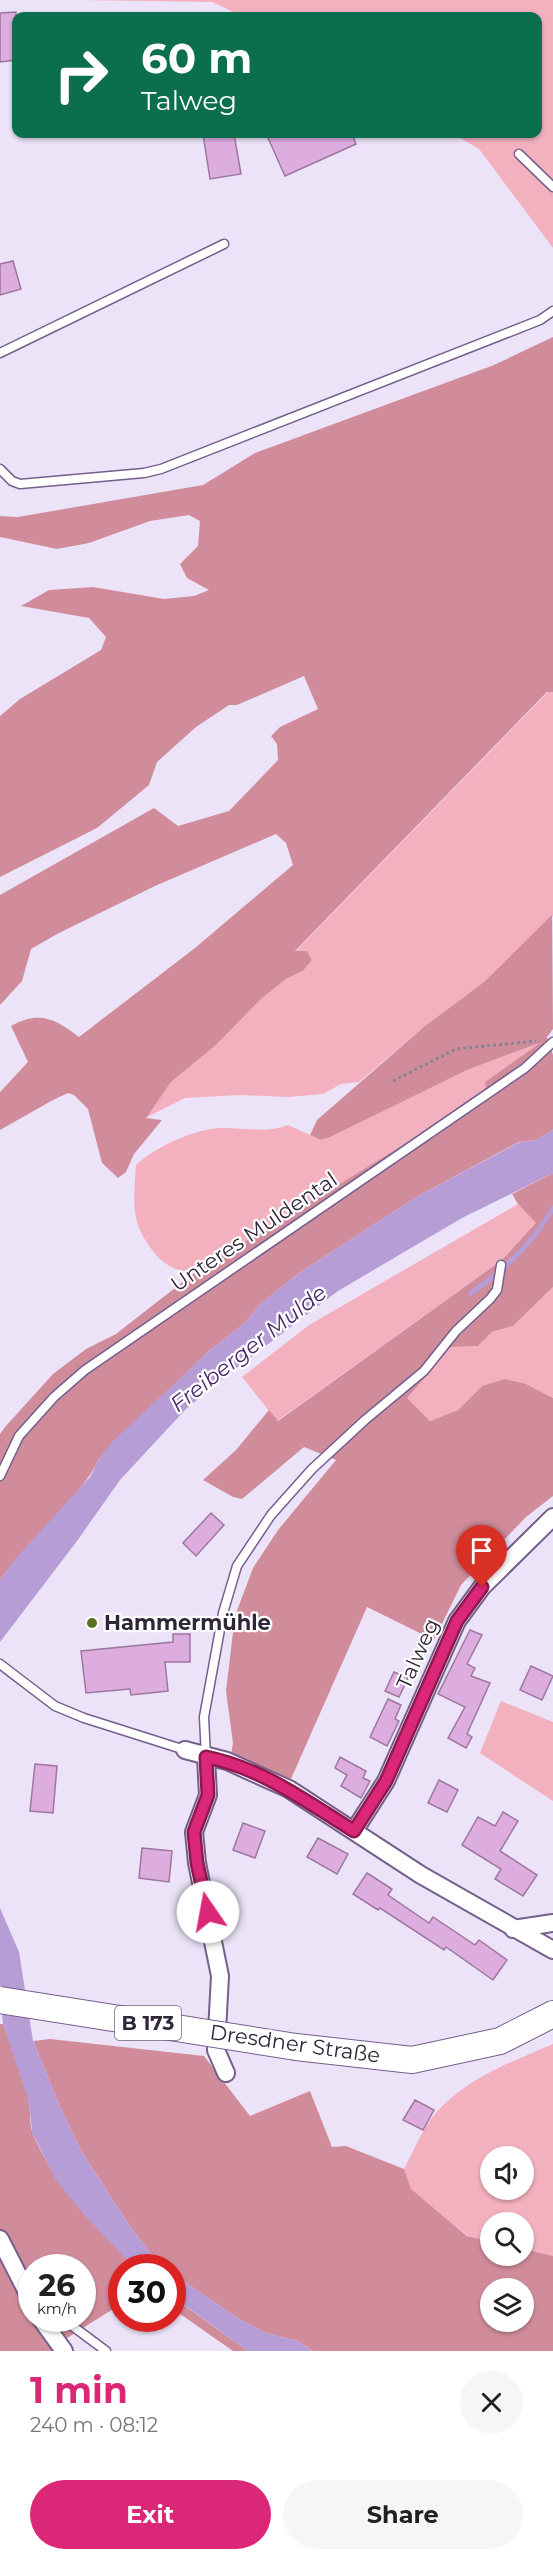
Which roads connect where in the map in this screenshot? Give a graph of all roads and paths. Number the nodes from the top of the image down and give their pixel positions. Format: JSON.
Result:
{"nodes":[{"id":1,"x":519,"y":154,"type":"dead end"},
{"id":2,"x":553,"y":187,"type":"edge"},
{"id":3,"x":224,"y":244,"type":"dead end"},
{"id":4,"x":553,"y":311,"type":"edge"},
{"id":5,"x":0,"y":353,"type":"edge"},
{"id":6,"x":0,"y":469,"type":"edge"},
{"id":7,"x":542,"y":1041,"type":"dead end"},
{"id":8,"x":553,"y":1042,"type":"edge"},
{"id":9,"x":393,"y":1081,"type":"dead end"},
{"id":10,"x":501,"y":1265,"type":"dead end"},
{"id":11,"x":0,"y":1476,"type":"edge"},
{"id":12,"x":553,"y":1517,"type":"edge"},
{"id":13,"x":0,"y":1664,"type":"edge"},
{"id":14,"x":185,"y":1750,"type":"joint"},
{"id":15,"x":206,"y":1757,"type":"junction"},
{"id":16,"x":354,"y":1831,"type":"junction"},
{"id":17,"x":553,"y":1923,"type":"edge"},
{"id":18,"x":513,"y":1929,"type":"junction"},
{"id":19,"x":553,"y":1950,"type":"edge"},
{"id":20,"x":0,"y":2000,"type":"edge"},
{"id":21,"x":553,"y":2014,"type":"edge"},
{"id":22,"x":226,"y":2073,"type":"dead end"},
{"id":23,"x":0,"y":2240,"type":"edge"},
{"id":24,"x":13,"y":2261,"type":"junction"},
{"id":25,"x":18,"y":2267,"type":"edge"},
{"id":26,"x":18,"y":2272,"type":"edge"},
{"id":27,"x":50,"y":2332,"type":"edge"},
{"id":28,"x":80,"y":2332,"type":"edge"},
{"id":29,"x":64,"y":2351,"type":"edge"},
{"id":30,"x":106,"y":2351,"type":"edge"}],
"edges":[{"from":1,"to":2,"type":"lane"},
{"from":3,"to":5,"type":"lane"},
{"from":4,"to":6,"type":"lane"},
{"from":7,"to":9,"type":"path"},
{"from":8,"to":11,"type":"lane","name":"Unteres Muldental"},
{"from":10,"to":15,"type":"lane"},
{"from":12,"to":16,"type":"street","name":"Talweg"},
{"from":13,"to":14,"type":"lane"},
{"from":14,"to":15,"type":"street"},
{"from":15,"to":16,"type":"street"},
{"from":15,"to":22,"type":"street"},
{"from":16,"to":18,"type":"street"},
{"from":17,"to":18,"type":"street"},
{"from":18,"to":19,"type":"street"},
{"from":20,"to":21,"type":"main road","name":"Dresdner Straße","number":"B 173","bridge":true},
{"from":23,"to":24,"type":"street"},
{"from":24,"to":25,"type":"lane"},
{"from":24,"to":26,"type":"street"},
{"from":27,"to":29,"type":"street"},
{"from":28,"to":30,"type":"lane"}]}
